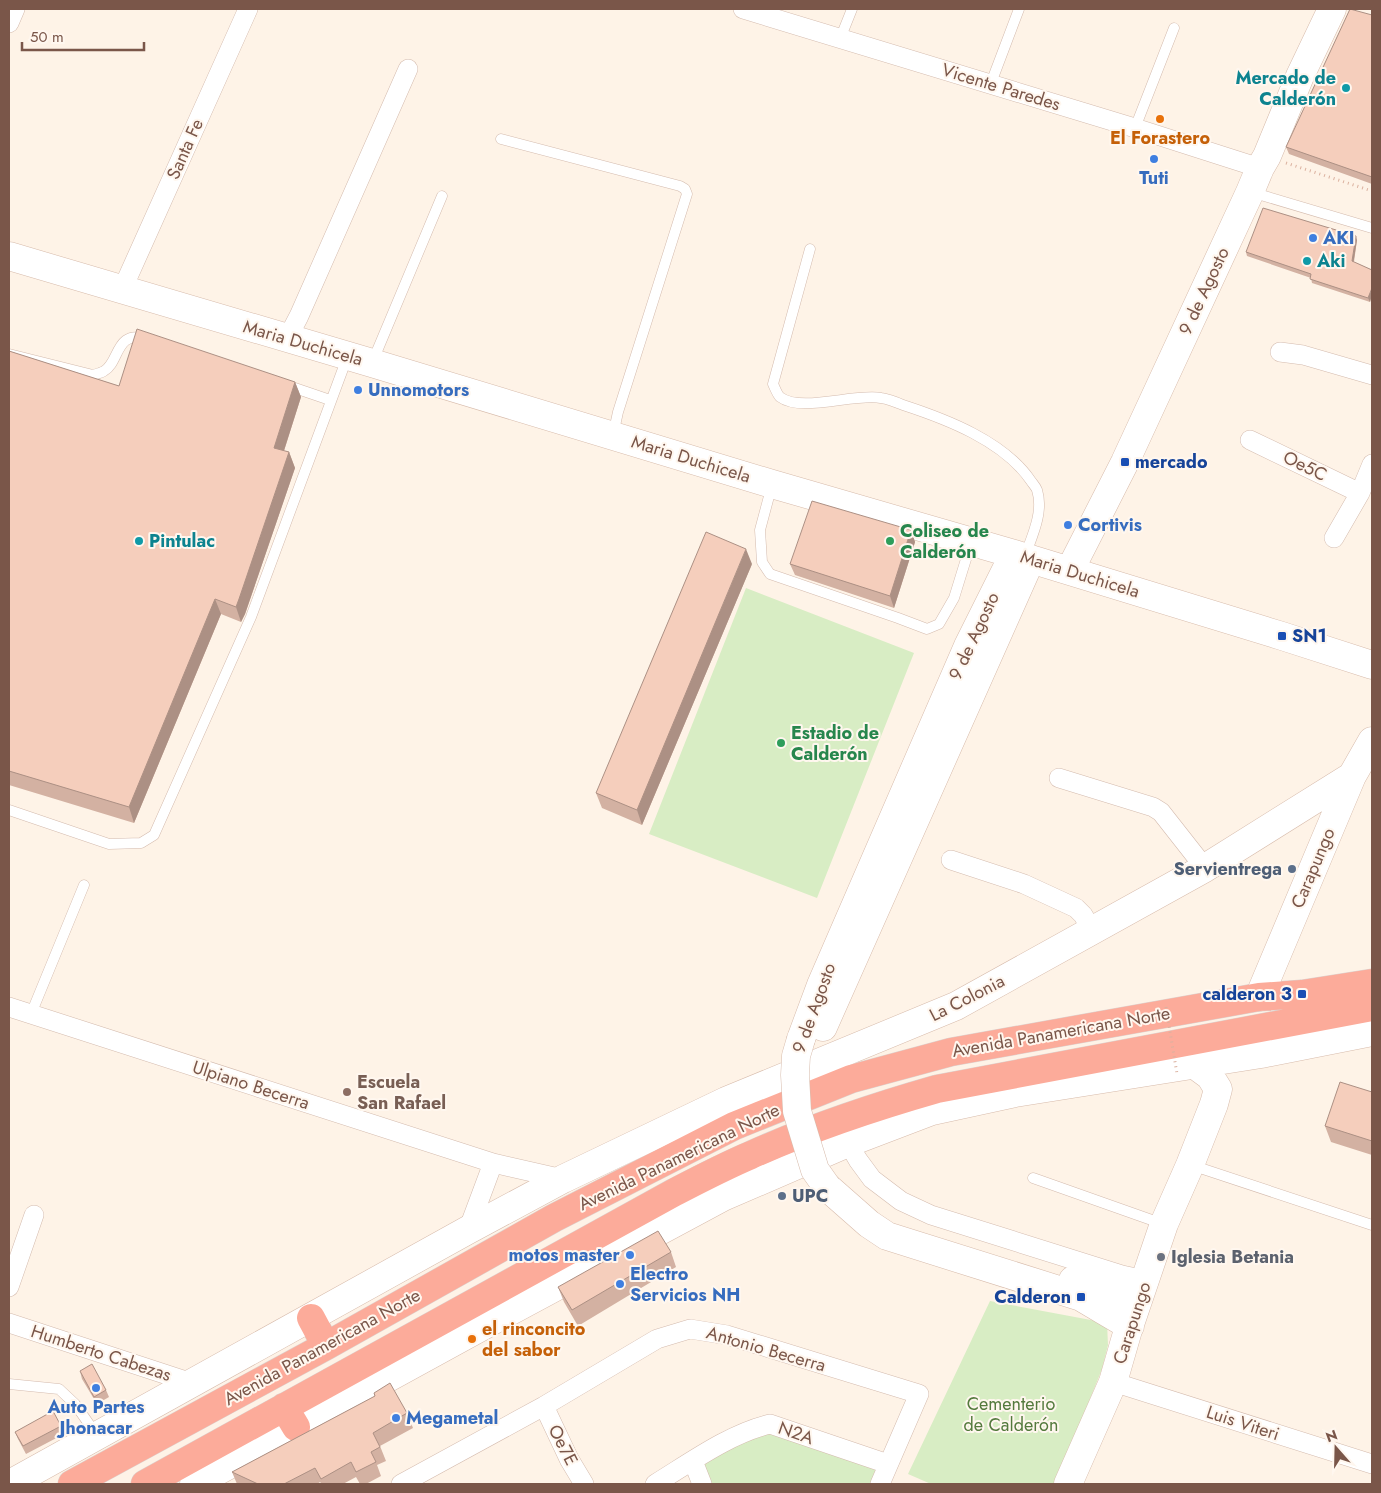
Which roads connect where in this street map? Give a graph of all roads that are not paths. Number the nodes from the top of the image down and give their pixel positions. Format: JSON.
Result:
{"nodes":[{"id":1,"x":15,"y":9,"type":"edge"},
{"id":2,"x":248,"y":9,"type":"edge"},
{"id":3,"x":743,"y":9,"type":"edge"},
{"id":4,"x":852,"y":9,"type":"edge"},
{"id":5,"x":1019,"y":9,"type":"edge"},
{"id":6,"x":1332,"y":9,"type":"edge"},
{"id":7,"x":9,"y":23,"type":"edge"},
{"id":8,"x":1174,"y":28,"type":"dead end"},
{"id":9,"x":840,"y":39,"type":"junction"},
{"id":10,"x":408,"y":69,"type":"dead end"},
{"id":11,"x":991,"y":83,"type":"junction"},
{"id":12,"x":1135,"y":128,"type":"junction"},
{"id":13,"x":501,"y":139,"type":"dead end"},
{"id":14,"x":1259,"y":172,"type":"junction"},
{"id":15,"x":442,"y":196,"type":"dead end"},
{"id":16,"x":1372,"y":228,"type":"edge"},
{"id":17,"x":810,"y":249,"type":"dead end"},
{"id":18,"x":9,"y":256,"type":"edge"},
{"id":19,"x":122,"y":290,"type":"junction"},
{"id":20,"x":287,"y":339,"type":"junction"},
{"id":21,"x":158,"y":342,"type":"edge"},
{"id":22,"x":1280,"y":352,"type":"dead end"},
{"id":23,"x":9,"y":354,"type":"edge"},
{"id":24,"x":360,"y":360,"type":"junction"},
{"id":25,"x":1372,"y":375,"type":"edge"},
{"id":26,"x":276,"y":382,"type":"edge"},
{"id":27,"x":330,"y":400,"type":"junction"},
{"id":28,"x":613,"y":435,"type":"junction"},
{"id":29,"x":1250,"y":440,"type":"dead end"},
{"id":30,"x":1372,"y":464,"type":"edge"},
{"id":31,"x":772,"y":484,"type":"junction"},
{"id":32,"x":1360,"y":493,"type":"junction"},
{"id":33,"x":1334,"y":538,"type":"dead end"},
{"id":34,"x":972,"y":541,"type":"junction"},
{"id":35,"x":1023,"y":557,"type":"junction"},
{"id":36,"x":1070,"y":570,"type":"junction"},
{"id":37,"x":1372,"y":665,"type":"edge"},
{"id":38,"x":1372,"y":741,"type":"edge"},
{"id":39,"x":1352,"y":776,"type":"junction"},
{"id":40,"x":1059,"y":778,"type":"dead end"},
{"id":41,"x":9,"y":810,"type":"edge"},
{"id":42,"x":951,"y":860,"type":"dead end"},
{"id":43,"x":1205,"y":868,"type":"junction"},
{"id":44,"x":84,"y":885,"type":"dead end"},
{"id":45,"x":1092,"y":930,"type":"junction"},
{"id":46,"x":1372,"y":983,"type":"edge"},
{"id":47,"x":1259,"y":997,"type":"junction"},
{"id":48,"x":9,"y":1007,"type":"edge"},
{"id":49,"x":1372,"y":1007,"type":"edge"},
{"id":50,"x":31,"y":1014,"type":"junction"},
{"id":51,"x":1372,"y":1032,"type":"edge"},
{"id":52,"x":1261,"y":1054,"type":"junction"},
{"id":53,"x":1186,"y":1070,"type":"junction"},
{"id":54,"x":1214,"y":1104,"type":"junction"},
{"id":55,"x":848,"y":1143,"type":"junction"},
{"id":56,"x":493,"y":1163,"type":"junction"},
{"id":57,"x":1190,"y":1165,"type":"junction"},
{"id":58,"x":1033,"y":1178,"type":"dead end"},
{"id":59,"x":563,"y":1179,"type":"junction"},
{"id":60,"x":836,"y":1185,"type":"junction"},
{"id":61,"x":34,"y":1215,"type":"dead end"},
{"id":62,"x":1164,"y":1224,"type":"junction"},
{"id":63,"x":1372,"y":1226,"type":"edge"},
{"id":64,"x":468,"y":1230,"type":"junction"},
{"id":65,"x":1144,"y":1282,"type":"junction"},
{"id":66,"x":9,"y":1286,"type":"edge"},
{"id":67,"x":311,"y":1318,"type":"junction"},
{"id":68,"x":9,"y":1323,"type":"edge"},
{"id":69,"x":1130,"y":1326,"type":"junction"},
{"id":70,"x":326,"y":1346,"type":"junction"},
{"id":71,"x":1113,"y":1382,"type":"junction"},
{"id":72,"x":9,"y":1384,"type":"edge"},
{"id":73,"x":192,"y":1384,"type":"junction"},
{"id":74,"x":544,"y":1406,"type":"junction"},
{"id":75,"x":290,"y":1417,"type":"junction"},
{"id":76,"x":97,"y":1436,"type":"junction"},
{"id":77,"x":693,"y":1461,"type":"junction"},
{"id":78,"x":888,"y":1464,"type":"junction"},
{"id":79,"x":1372,"y":1464,"type":"edge"},
{"id":80,"x":10,"y":1484,"type":"edge"},
{"id":81,"x":72,"y":1484,"type":"edge"},
{"id":82,"x":145,"y":1484,"type":"edge"},
{"id":83,"x":194,"y":1484,"type":"edge"},
{"id":84,"x":401,"y":1484,"type":"edge"},
{"id":85,"x":584,"y":1484,"type":"edge"},
{"id":86,"x":655,"y":1484,"type":"edge"},
{"id":87,"x":702,"y":1484,"type":"edge"},
{"id":88,"x":880,"y":1484,"type":"edge"},
{"id":89,"x":1068,"y":1484,"type":"edge"}],
"edges":[{"from":1,"to":7,"type":"street"},
{"from":2,"to":19,"type":"street","name":"Santa Fe"},
{"from":3,"to":9,"type":"street","name":"Vicente Paredes"},
{"from":4,"to":9,"type":"lane"},
{"from":5,"to":11,"type":"lane"},
{"from":6,"to":14,"type":"main road","name":"9 de Agosto"},
{"from":8,"to":12,"type":"lane"},
{"from":9,"to":11,"type":"street","name":"Vicente Paredes"},
{"from":10,"to":20,"type":"street"},
{"from":11,"to":12,"type":"street","name":"Vicente Paredes"},
{"from":12,"to":14,"type":"street","name":"Vicente Paredes"},
{"from":13,"to":28,"type":"lane"},
{"from":14,"to":16,"type":"lane"},
{"from":14,"to":36,"type":"main road","name":"9 de Agosto"},
{"from":15,"to":24,"type":"lane"},
{"from":17,"to":35,"type":"lane"},
{"from":18,"to":19,"type":"main road","name":"Maria Duchicela"},
{"from":19,"to":20,"type":"main road","name":"Maria Duchicela"},
{"from":20,"to":24,"type":"main road","name":"Maria Duchicela"},
{"from":21,"to":23,"type":"lane"},
{"from":22,"to":25,"type":"street"},
{"from":24,"to":27,"type":"lane"},
{"from":24,"to":28,"type":"main road","name":"Maria Duchicela"},
{"from":26,"to":27,"type":"lane"},
{"from":27,"to":41,"type":"lane"},
{"from":28,"to":31,"type":"main road","name":"Maria Duchicela"},
{"from":29,"to":32,"type":"street","name":"Oe5C"},
{"from":30,"to":32,"type":"street"},
{"from":31,"to":34,"type":"main road","name":"Maria Duchicela"},
{"from":31,"to":34,"type":"lane"},
{"from":32,"to":33,"type":"street"},
{"from":34,"to":35,"type":"main road","name":"Maria Duchicela"},
{"from":35,"to":36,"type":"main road","name":"Maria Duchicela"},
{"from":35,"to":60,"type":"main road","name":"9 de Agosto"},
{"from":36,"to":37,"type":"main road","name":"Maria Duchicela"},
{"from":38,"to":39,"type":"main road","name":"Carapungo"},
{"from":39,"to":43,"type":"main road","name":"La Colonia"},
{"from":39,"to":47,"type":"main road","name":"Carapungo"},
{"from":40,"to":43,"type":"street"},
{"from":42,"to":45,"type":"street"},
{"from":43,"to":45,"type":"main road","name":"La Colonia"},
{"from":44,"to":50,"type":"lane"},
{"from":45,"to":59,"type":"main road","name":"La Colonia"},
{"from":46,"to":47,"type":"highway","name":"Avenida Panamericana Norte"},
{"from":47,"to":70,"type":"highway","name":"Avenida Panamericana Norte"},
{"from":48,"to":50,"type":"street","name":"Ulpiano Becerra"},
{"from":49,"to":75,"type":"highway","name":"Avenida Panamericana Norte"},
{"from":50,"to":56,"type":"street","name":"Ulpiano Becerra"},
{"from":51,"to":52,"type":"main road","name":"Avenida Panamericana Norte"},
{"from":52,"to":53,"type":"main road","name":"Avenida Panamericana Norte"},
{"from":52,"to":54,"type":"main road","name":"Carapungo"},
{"from":53,"to":54,"type":"main road","name":"Carapungo"},
{"from":53,"to":55,"type":"main road","name":"Avenida Panamericana Norte"},
{"from":54,"to":57,"type":"main road","name":"Carapungo"},
{"from":55,"to":65,"type":"street"},
{"from":55,"to":75,"type":"main road","name":"Avenida Panamericana Norte"},
{"from":56,"to":59,"type":"street","name":"Ulpiano Becerra"},
{"from":56,"to":64,"type":"street"},
{"from":57,"to":62,"type":"main road","name":"Carapungo"},
{"from":57,"to":63,"type":"lane"},
{"from":58,"to":62,"type":"lane"},
{"from":59,"to":64,"type":"main road","name":"Avenida Panamericana Norte"},
{"from":60,"to":65,"type":"main road","name":"9 de Agosto"},
{"from":60,"to":69,"type":"main road","name":"9 de Agosto"},
{"from":61,"to":66,"type":"street"},
{"from":62,"to":65,"type":"main road","name":"Carapungo"},
{"from":64,"to":67,"type":"main road","name":"Avenida Panamericana Norte"},
{"from":65,"to":69,"type":"main road","name":"Carapungo"},
{"from":67,"to":70,"type":"highway"},
{"from":67,"to":73,"type":"main road","name":"Avenida Panamericana Norte"},
{"from":68,"to":73,"type":"street","name":"Humberto Cabezas"},
{"from":69,"to":71,"type":"main road","name":"Carapungo"},
{"from":70,"to":81,"type":"highway","name":"Avenida Panamericana Norte"},
{"from":71,"to":79,"type":"street","name":"Luis Viteri"},
{"from":71,"to":89,"type":"main road","name":"Carapungo"},
{"from":72,"to":76,"type":"lane"},
{"from":73,"to":76,"type":"main road","name":"Avenida Panamericana Norte"},
{"from":74,"to":78,"type":"street","name":"Antonio Becerra"},
{"from":74,"to":84,"type":"street","name":"Antonio Becerra"},
{"from":74,"to":85,"type":"street","name":"Oe7E"},
{"from":75,"to":82,"type":"highway","name":"Avenida Panamericana Norte"},
{"from":75,"to":83,"type":"main road","name":"Avenida Panamericana Norte"},
{"from":76,"to":80,"type":"main road","name":"Avenida Panamericana Norte"},
{"from":77,"to":78,"type":"street","name":"N2A"},
{"from":77,"to":86,"type":"street","name":"N2A"},
{"from":77,"to":87,"type":"street"},
{"from":78,"to":88,"type":"street","name":"Antonio Becerra"}]}
